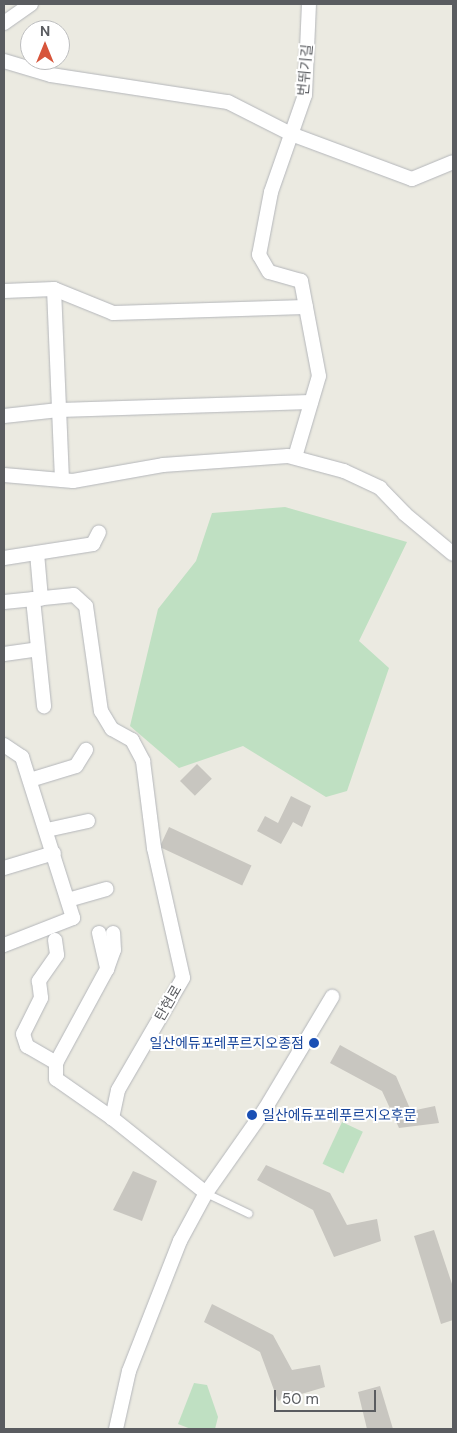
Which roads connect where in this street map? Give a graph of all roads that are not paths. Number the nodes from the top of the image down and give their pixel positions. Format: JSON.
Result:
{"nodes":[{"id":1,"x":309,"y":4,"type":"edge"},
{"id":2,"x":23,"y":6,"type":"edge"},
{"id":3,"x":4,"y":23,"type":"edge"},
{"id":4,"x":4,"y":61,"type":"edge"},
{"id":5,"x":291,"y":134,"type":"junction"},
{"id":6,"x":453,"y":162,"type":"edge"},
{"id":7,"x":54,"y":289,"type":"junction"},
{"id":8,"x":4,"y":291,"type":"edge"},
{"id":9,"x":306,"y":307,"type":"junction"},
{"id":10,"x":312,"y":402,"type":"junction"},
{"id":11,"x":59,"y":410,"type":"junction"},
{"id":12,"x":4,"y":416,"type":"edge"},
{"id":13,"x":295,"y":457,"type":"junction"},
{"id":14,"x":4,"y":475,"type":"edge"},
{"id":15,"x":62,"y":480,"type":"junction"},
{"id":16,"x":99,"y":532,"type":"dead end"},
{"id":17,"x":37,"y":553,"type":"junction"},
{"id":18,"x":453,"y":554,"type":"edge"},
{"id":19,"x":4,"y":558,"type":"edge"},
{"id":20,"x":36,"y":599,"type":"junction"},
{"id":21,"x":4,"y":602,"type":"edge"},
{"id":22,"x":38,"y":649,"type":"junction"},
{"id":23,"x":4,"y":654,"type":"edge"},
{"id":24,"x":44,"y":706,"type":"dead end"},
{"id":25,"x":4,"y":745,"type":"edge"},
{"id":26,"x":86,"y":750,"type":"dead end"},
{"id":27,"x":30,"y":780,"type":"junction"},
{"id":28,"x":88,"y":821,"type":"dead end"},
{"id":29,"x":47,"y":830,"type":"junction"},
{"id":30,"x":54,"y":853,"type":"junction"},
{"id":31,"x":4,"y":868,"type":"edge"},
{"id":32,"x":106,"y":889,"type":"dead end"},
{"id":33,"x":68,"y":900,"type":"junction"},
{"id":34,"x":106,"y":932,"type":"dead end"},
{"id":35,"x":55,"y":940,"type":"dead end"},
{"id":36,"x":4,"y":945,"type":"edge"},
{"id":37,"x":332,"y":997,"type":"dead end"},
{"id":38,"x":56,"y":1063,"type":"junction"},
{"id":39,"x":112,"y":1118,"type":"junction"},
{"id":40,"x":206,"y":1193,"type":"junction"},
{"id":41,"x":248,"y":1213,"type":"dead end"},
{"id":42,"x":116,"y":1429,"type":"edge"}],
"edges":[{"from":1,"to":5,"type":"street","name":"번뛰기길"},
{"from":2,"to":3,"type":"street"},
{"from":4,"to":5,"type":"street"},
{"from":5,"to":6,"type":"street"},
{"from":5,"to":9,"type":"street","name":"번뛰기길"},
{"from":7,"to":8,"type":"street"},
{"from":7,"to":9,"type":"street"},
{"from":7,"to":11,"type":"street"},
{"from":9,"to":10,"type":"street"},
{"from":10,"to":11,"type":"street"},
{"from":10,"to":13,"type":"street"},
{"from":11,"to":12,"type":"street"},
{"from":11,"to":15,"type":"street"},
{"from":13,"to":15,"type":"street"},
{"from":13,"to":18,"type":"street"},
{"from":14,"to":15,"type":"street"},
{"from":16,"to":17,"type":"street"},
{"from":17,"to":19,"type":"street"},
{"from":17,"to":20,"type":"street"},
{"from":20,"to":21,"type":"street"},
{"from":20,"to":22,"type":"street"},
{"from":20,"to":39,"type":"street","name":"탄현로"},
{"from":22,"to":23,"type":"street"},
{"from":22,"to":24,"type":"street"},
{"from":25,"to":27,"type":"street"},
{"from":26,"to":27,"type":"street"},
{"from":27,"to":29,"type":"street"},
{"from":28,"to":29,"type":"street"},
{"from":29,"to":30,"type":"street"},
{"from":30,"to":31,"type":"street"},
{"from":30,"to":33,"type":"street"},
{"from":32,"to":33,"type":"street"},
{"from":33,"to":36,"type":"street"},
{"from":34,"to":38,"type":"street"},
{"from":35,"to":38,"type":"street"},
{"from":37,"to":40,"type":"street"},
{"from":38,"to":39,"type":"street"},
{"from":39,"to":40,"type":"street"},
{"from":40,"to":41,"type":"lane"},
{"from":40,"to":42,"type":"street"}]}
